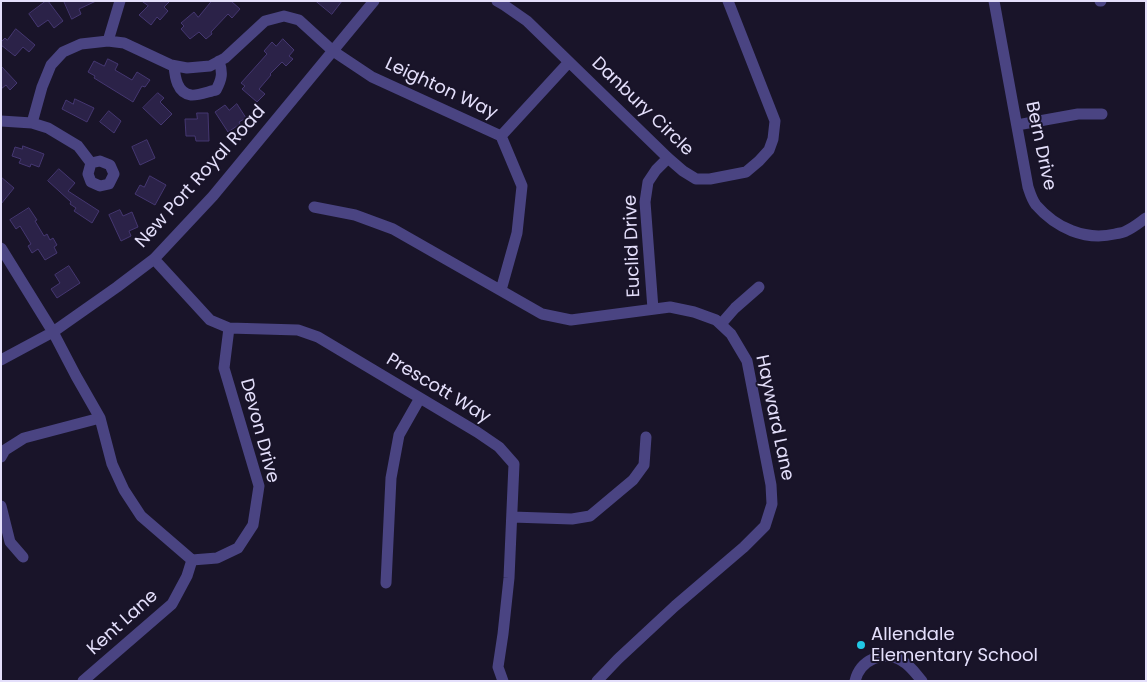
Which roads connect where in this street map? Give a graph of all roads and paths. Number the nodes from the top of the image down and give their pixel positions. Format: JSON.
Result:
{"nodes":[{"id":1,"x":120,"y":1,"type":"edge"},
{"id":2,"x":374,"y":1,"type":"edge"},
{"id":3,"x":497,"y":1,"type":"edge"},
{"id":4,"x":728,"y":1,"type":"edge"},
{"id":5,"x":994,"y":1,"type":"edge"},
{"id":6,"x":108,"y":41,"type":"junction"},
{"id":7,"x":333,"y":51,"type":"junction"},
{"id":8,"x":219,"y":61,"type":"junction"},
{"id":9,"x":569,"y":62,"type":"junction"},
{"id":10,"x":174,"y":66,"type":"junction"},
{"id":11,"x":1102,"y":114,"type":"dead end"},
{"id":12,"x":1,"y":122,"type":"edge"},
{"id":13,"x":32,"y":123,"type":"junction"},
{"id":14,"x":1017,"y":124,"type":"junction"},
{"id":15,"x":501,"y":136,"type":"junction"},
{"id":16,"x":668,"y":158,"type":"junction"},
{"id":17,"x":91,"y":163,"type":"dead end"},
{"id":18,"x":314,"y":206,"type":"dead end"},
{"id":19,"x":1146,"y":218,"type":"edge"},
{"id":20,"x":1,"y":248,"type":"edge"},
{"id":21,"x":154,"y":259,"type":"junction"},
{"id":22,"x":759,"y":288,"type":"dead end"},
{"id":23,"x":501,"y":290,"type":"junction"},
{"id":24,"x":653,"y":309,"type":"junction"},
{"id":25,"x":721,"y":324,"type":"junction"},
{"id":26,"x":230,"y":328,"type":"junction"},
{"id":27,"x":53,"y":332,"type":"junction"},
{"id":28,"x":1,"y":360,"type":"edge"},
{"id":29,"x":420,"y":398,"type":"junction"},
{"id":30,"x":100,"y":418,"type":"junction"},
{"id":31,"x":646,"y":437,"type":"dead end"},
{"id":32,"x":1,"y":457,"type":"edge"},
{"id":33,"x":1,"y":506,"type":"edge"},
{"id":34,"x":512,"y":517,"type":"junction"},
{"id":35,"x":23,"y":557,"type":"dead end"},
{"id":36,"x":192,"y":560,"type":"junction"},
{"id":37,"x":386,"y":583,"type":"dead end"},
{"id":38,"x":83,"y":681,"type":"edge"},
{"id":39,"x":503,"y":681,"type":"edge"},
{"id":40,"x":597,"y":681,"type":"edge"},
{"id":41,"x":855,"y":681,"type":"edge"},
{"id":42,"x":922,"y":681,"type":"edge"}],
"edges":[{"from":1,"to":6,"type":"street"},
{"from":2,"to":7,"type":"street","name":"New Port Royal Road"},
{"from":3,"to":9,"type":"street","name":"Danbury Circle"},
{"from":4,"to":16,"type":"street","name":"Danbury Circle"},
{"from":5,"to":14,"type":"street","name":"Bern Drive"},
{"from":6,"to":10,"type":"street"},
{"from":6,"to":13,"type":"street"},
{"from":7,"to":8,"type":"street","name":"Leighton Way"},
{"from":7,"to":15,"type":"street","name":"Leighton Way"},
{"from":7,"to":21,"type":"street","name":"New Port Royal Road"},
{"from":8,"to":10,"type":"street"},
{"from":8,"to":10,"type":"street"},
{"from":9,"to":15,"type":"street"},
{"from":9,"to":16,"type":"street","name":"Danbury Circle"},
{"from":11,"to":14,"type":"street"},
{"from":12,"to":13,"type":"street"},
{"from":13,"to":17,"type":"street"},
{"from":14,"to":19,"type":"street","name":"Bern Drive"},
{"from":15,"to":23,"type":"street","name":"Leighton Way"},
{"from":16,"to":24,"type":"street","name":"Euclid Drive"},
{"from":18,"to":23,"type":"street","name":"Hayward Lane"},
{"from":20,"to":27,"type":"street"},
{"from":21,"to":26,"type":"street","name":"Prescott Way"},
{"from":21,"to":27,"type":"street","name":"New Port Royal Road"},
{"from":22,"to":25,"type":"street"},
{"from":23,"to":24,"type":"street","name":"Hayward Lane"},
{"from":24,"to":25,"type":"street","name":"Hayward Lane"},
{"from":25,"to":40,"type":"street","name":"Hayward Lane"},
{"from":26,"to":29,"type":"street","name":"Prescott Way"},
{"from":26,"to":36,"type":"street","name":"Devon Drive"},
{"from":27,"to":28,"type":"street","name":"New Port Royal Road"},
{"from":27,"to":30,"type":"street"},
{"from":29,"to":34,"type":"street","name":"Prescott Way"},
{"from":29,"to":37,"type":"street"},
{"from":30,"to":32,"type":"street"},
{"from":30,"to":36,"type":"street"},
{"from":31,"to":34,"type":"street"},
{"from":33,"to":35,"type":"street"},
{"from":34,"to":39,"type":"street","name":"Prescott Way"},
{"from":36,"to":38,"type":"street","name":"Kent Lane"},
{"from":41,"to":42,"type":"street"}]}
